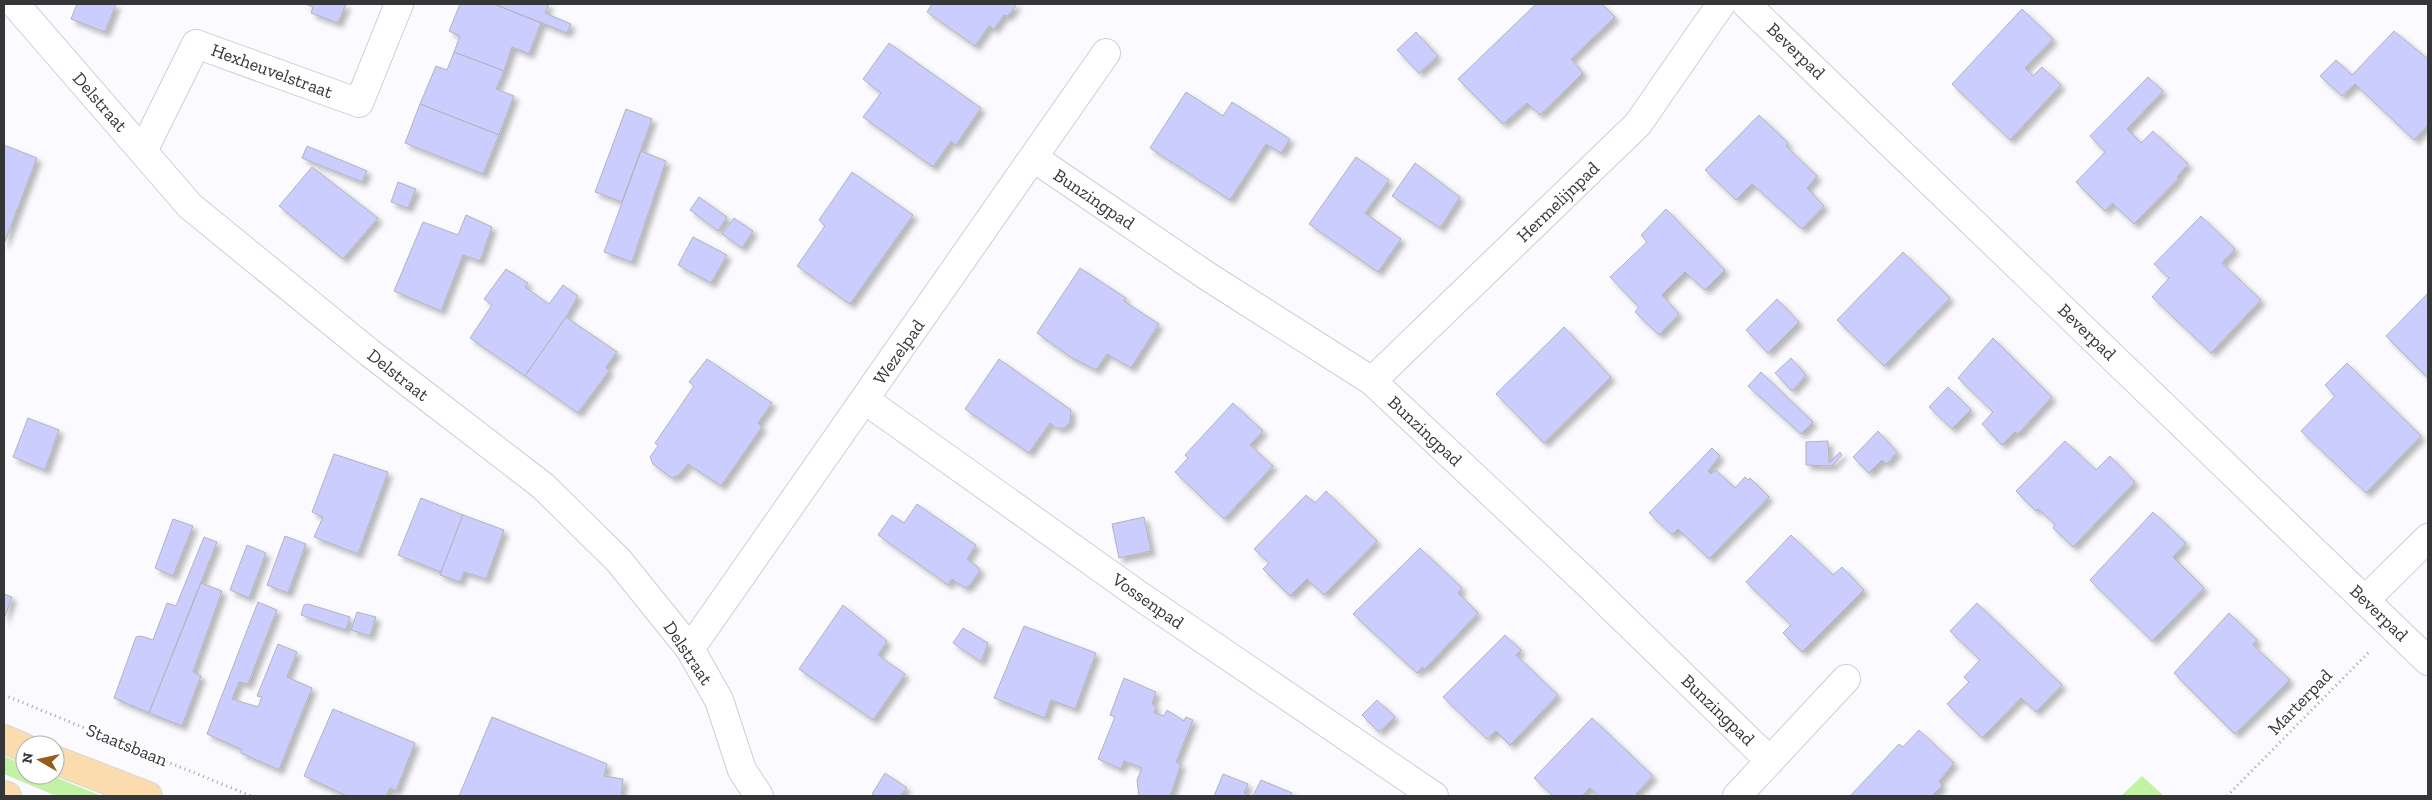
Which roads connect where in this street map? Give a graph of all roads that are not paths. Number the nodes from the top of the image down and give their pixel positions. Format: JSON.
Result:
{"nodes":[{"id":1,"x":15,"y":4,"type":"edge"},
{"id":2,"x":399,"y":4,"type":"edge"},
{"id":3,"x":1721,"y":4,"type":"edge"},
{"id":4,"x":1746,"y":4,"type":"edge"},
{"id":5,"x":1106,"y":53,"type":"dead end"},
{"id":6,"x":143,"y":151,"type":"junction"},
{"id":7,"x":1034,"y":158,"type":"junction"},
{"id":8,"x":1372,"y":381,"type":"junction"},
{"id":9,"x":865,"y":400,"type":"junction"},
{"id":10,"x":2428,"y":538,"type":"edge"},
{"id":11,"x":2365,"y":600,"type":"junction"},
{"id":12,"x":690,"y":649,"type":"junction"},
{"id":13,"x":2428,"y":661,"type":"edge"},
{"id":14,"x":1846,"y":679,"type":"dead end"},
{"id":15,"x":1770,"y":761,"type":"junction"},
{"id":16,"x":65,"y":764,"type":"edge"},
{"id":17,"x":740,"y":783,"type":"edge"},
{"id":18,"x":148,"y":796,"type":"edge"},
{"id":19,"x":759,"y":796,"type":"edge"},
{"id":20,"x":1434,"y":796,"type":"edge"},
{"id":21,"x":1737,"y":796,"type":"edge"}],
"edges":[{"from":1,"to":6,"type":"street","name":"Delstraat"},
{"from":2,"to":6,"type":"street","name":"Hexheuvelstraat"},
{"from":3,"to":8,"type":"street","name":"Hermelijnpad"},
{"from":4,"to":11,"type":"street","name":"Beverpad"},
{"from":5,"to":7,"type":"street","name":"Wezelpad"},
{"from":6,"to":12,"type":"street","name":"Delstraat"},
{"from":7,"to":8,"type":"street","name":"Bunzingpad"},
{"from":7,"to":9,"type":"street","name":"Wezelpad"},
{"from":8,"to":15,"type":"street","name":"Bunzingpad"},
{"from":9,"to":12,"type":"street","name":"Wezelpad"},
{"from":9,"to":20,"type":"street","name":"Vossenpad"},
{"from":10,"to":11,"type":"street"},
{"from":11,"to":13,"type":"street","name":"Beverpad"},
{"from":12,"to":17,"type":"street","name":"Delstraat"},
{"from":14,"to":15,"type":"street","name":"Bunzingpad"},
{"from":15,"to":21,"type":"street","name":"Bunzingpad"},
{"from":16,"to":18,"type":"main road"},
{"from":17,"to":19,"type":"street","name":"Delstraat"}]}
